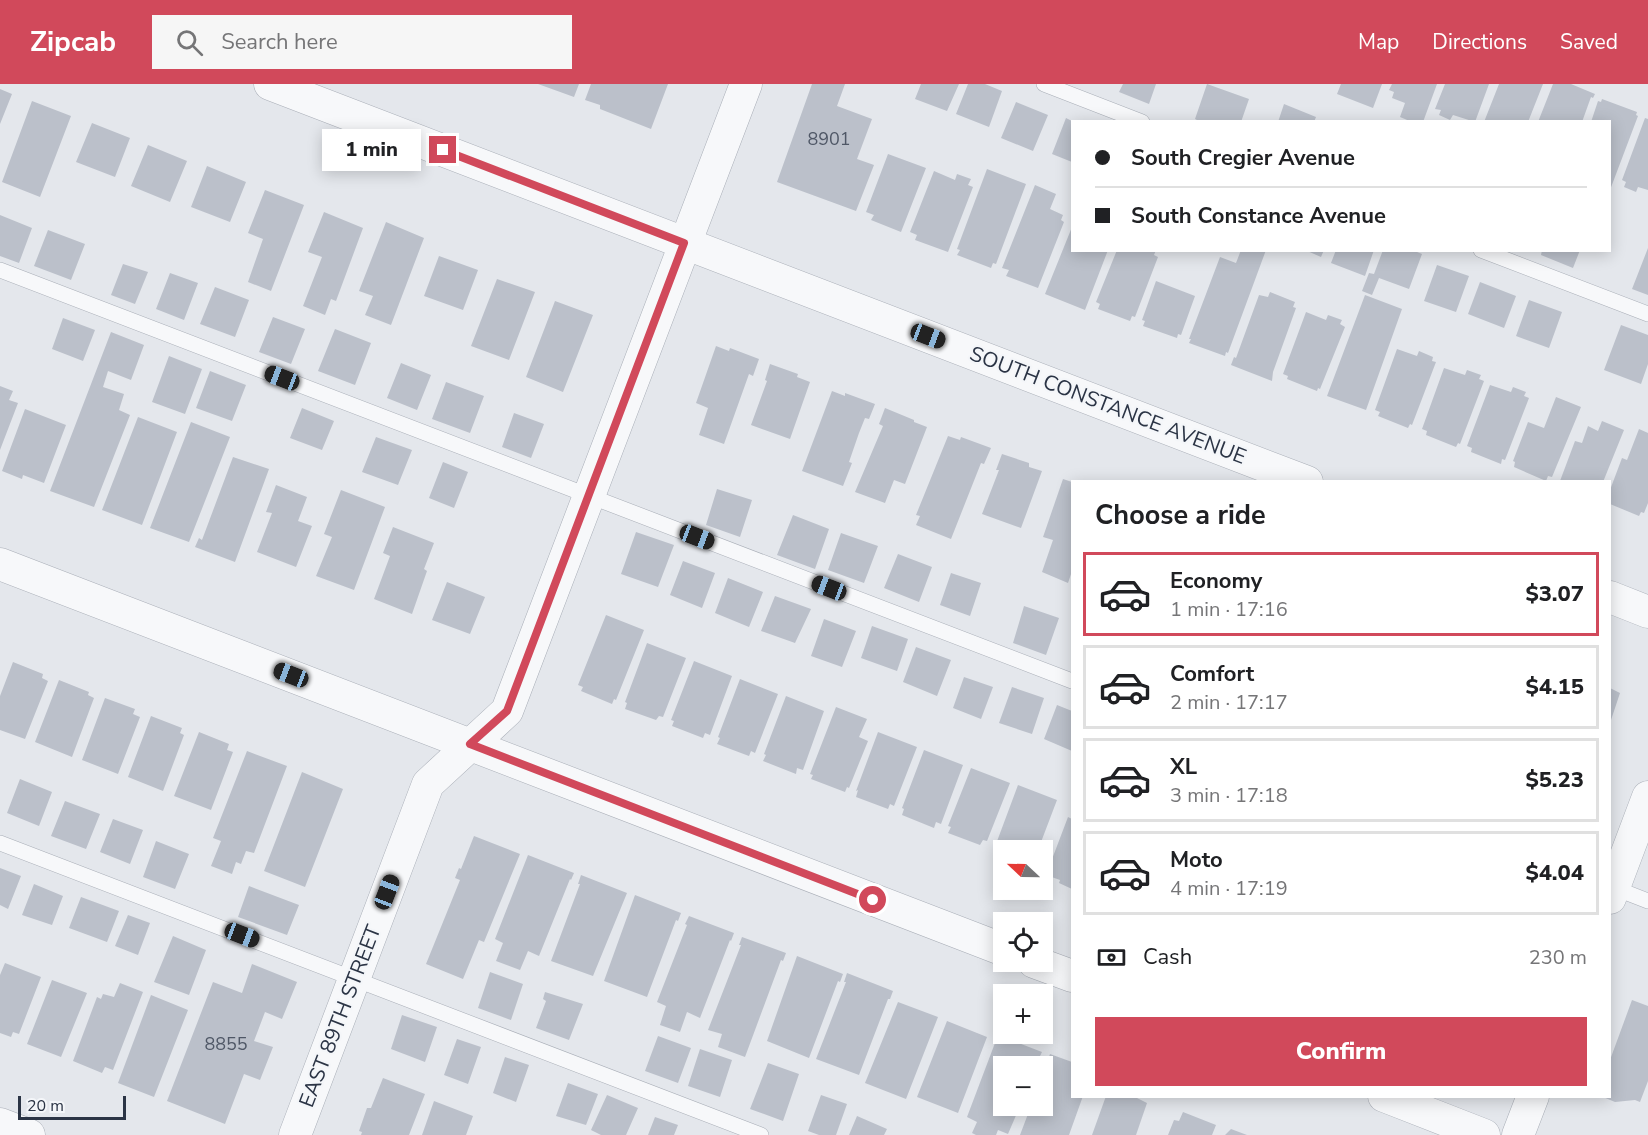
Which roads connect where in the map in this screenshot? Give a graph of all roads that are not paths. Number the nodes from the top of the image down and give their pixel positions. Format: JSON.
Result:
{"nodes":[{"id":1,"x":270,"y":84,"type":"edge"},
{"id":2,"x":746,"y":84,"type":"edge"},
{"id":3,"x":1044,"y":84,"type":"edge"},
{"id":4,"x":1137,"y":120,"type":"edge"},
{"id":5,"x":684,"y":243,"type":"junction"},
{"id":6,"x":1486,"y":252,"type":"edge"},
{"id":7,"x":0,"y":270,"type":"edge"},
{"id":8,"x":1648,"y":314,"type":"edge"},
{"id":9,"x":1302,"y":480,"type":"edge"},
{"id":10,"x":590,"y":496,"type":"junction"},
{"id":11,"x":0,"y":564,"type":"edge"},
{"id":12,"x":1611,"y":597,"type":"edge"},
{"id":13,"x":1648,"y":612,"type":"edge"},
{"id":14,"x":1071,"y":681,"type":"edge"},
{"id":15,"x":470,"y":744,"type":"junction"},
{"id":16,"x":1648,"y":797,"type":"edge"},
{"id":17,"x":0,"y":843,"type":"edge"},
{"id":18,"x":1611,"y":891,"type":"edge"},
{"id":19,"x":1648,"y":901,"type":"edge"},
{"id":20,"x":993,"y":946,"type":"edge"},
{"id":21,"x":1053,"y":969,"type":"edge"},
{"id":22,"x":1071,"y":976,"type":"edge"},
{"id":23,"x":354,"y":979,"type":"junction"},
{"id":24,"x":1389,"y":1098,"type":"edge"},
{"id":25,"x":1532,"y":1098,"type":"edge"},
{"id":26,"x":0,"y":1124,"type":"edge"},
{"id":27,"x":29,"y":1135,"type":"edge"},
{"id":28,"x":295,"y":1135,"type":"edge"},
{"id":29,"x":761,"y":1135,"type":"edge"},
{"id":30,"x":1484,"y":1135,"type":"edge"},
{"id":31,"x":1518,"y":1135,"type":"edge"}],
"edges":[{"from":1,"to":5,"type":"street","name":"SOUTH CONSTANCE AVENUE"},
{"from":2,"to":5,"type":"street","name":"EAST 89TH STREET"},
{"from":3,"to":4,"type":"lane"},
{"from":5,"to":9,"type":"street","name":"SOUTH CONSTANCE AVENUE"},
{"from":5,"to":10,"type":"street","name":"EAST 89TH STREET"},
{"from":6,"to":8,"type":"lane"},
{"from":7,"to":10,"type":"lane"},
{"from":10,"to":14,"type":"lane"},
{"from":10,"to":15,"type":"street","name":"EAST 89TH STREET"},
{"from":11,"to":15,"type":"street"},
{"from":12,"to":13,"type":"street"},
{"from":15,"to":20,"type":"street"},
{"from":15,"to":23,"type":"street","name":"EAST 89TH STREET"},
{"from":16,"to":18,"type":"street"},
{"from":17,"to":23,"type":"lane"},
{"from":18,"to":19,"type":"lane"},
{"from":21,"to":22,"type":"street"},
{"from":23,"to":28,"type":"street","name":"EAST 89TH STREET"},
{"from":23,"to":29,"type":"lane"},
{"from":24,"to":30,"type":"street"},
{"from":25,"to":31,"type":"street"},
{"from":26,"to":27,"type":"street"}]}
